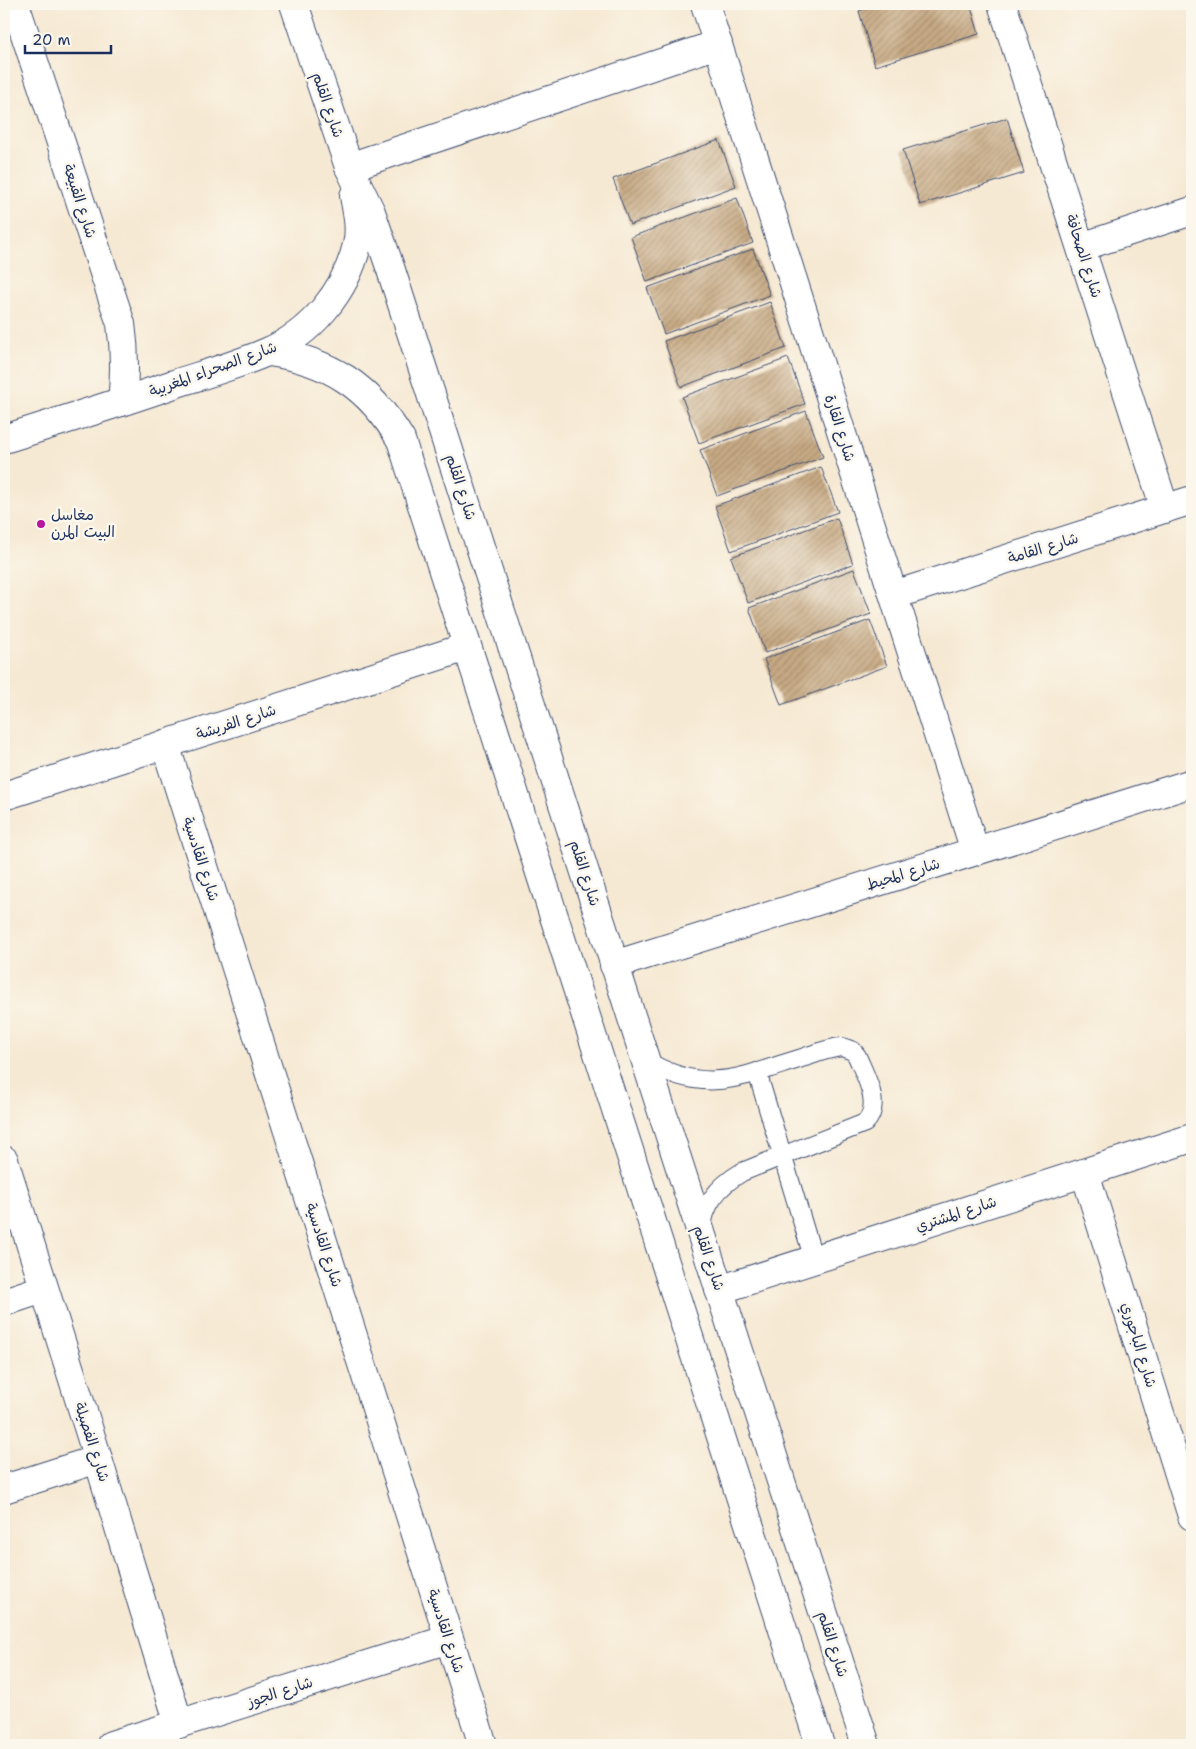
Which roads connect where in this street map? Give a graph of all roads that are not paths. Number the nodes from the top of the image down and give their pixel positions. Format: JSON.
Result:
{"nodes":[{"id":1,"x":15,"y":4,"type":"edge"},
{"id":2,"x":294,"y":4,"type":"edge"},
{"id":3,"x":705,"y":4,"type":"edge"},
{"id":4,"x":1002,"y":4,"type":"edge"},
{"id":5,"x":718,"y":44,"type":"junction"},
{"id":6,"x":349,"y":167,"type":"junction"},
{"id":7,"x":1192,"y":210,"type":"edge"},
{"id":8,"x":1080,"y":247,"type":"junction"},
{"id":9,"x":268,"y":352,"type":"junction"},
{"id":10,"x":122,"y":402,"type":"junction"},
{"id":11,"x":4,"y":439,"type":"edge"},
{"id":12,"x":1192,"y":500,"type":"edge"},
{"id":13,"x":1165,"y":509,"type":"junction"},
{"id":14,"x":894,"y":595,"type":"junction"},
{"id":15,"x":467,"y":647,"type":"junction"},
{"id":16,"x":165,"y":744,"type":"junction"},
{"id":17,"x":1192,"y":783,"type":"edge"},
{"id":18,"x":4,"y":796,"type":"edge"},
{"id":19,"x":976,"y":851,"type":"junction"},
{"id":20,"x":614,"y":965,"type":"junction"},
{"id":21,"x":645,"y":1060,"type":"junction"},
{"id":22,"x":757,"y":1072,"type":"junction"},
{"id":23,"x":1192,"y":1138,"type":"edge"},
{"id":24,"x":782,"y":1157,"type":"junction"},
{"id":25,"x":4,"y":1160,"type":"edge"},
{"id":26,"x":1085,"y":1173,"type":"junction"},
{"id":27,"x":702,"y":1238,"type":"junction"},
{"id":28,"x":814,"y":1260,"type":"junction"},
{"id":29,"x":43,"y":1289,"type":"junction"},
{"id":30,"x":719,"y":1290,"type":"junction"},
{"id":31,"x":4,"y":1302,"type":"edge"},
{"id":32,"x":98,"y":1460,"type":"junction"},
{"id":33,"x":1187,"y":1479,"type":"edge"},
{"id":34,"x":4,"y":1489,"type":"edge"},
{"id":35,"x":1192,"y":1516,"type":"edge"},
{"id":36,"x":449,"y":1639,"type":"junction"},
{"id":37,"x":179,"y":1724,"type":"junction"},
{"id":38,"x":111,"y":1745,"type":"edge"},
{"id":39,"x":483,"y":1745,"type":"edge"},
{"id":40,"x":820,"y":1745,"type":"edge"},
{"id":41,"x":866,"y":1745,"type":"edge"}],
"edges":[{"from":1,"to":10,"type":"street","name":"شارع القبيعة"},
{"from":2,"to":6,"type":"street","name":"شارع القلم"},
{"from":3,"to":5,"type":"street","name":"شارع القارة"},
{"from":4,"to":8,"type":"street","name":"شارع الصحافة"},
{"from":5,"to":6,"type":"street"},
{"from":5,"to":14,"type":"street","name":"شارع القارة"},
{"from":6,"to":9,"type":"street","name":"شارع الصحراء المغربية"},
{"from":6,"to":20,"type":"street","name":"شارع القلم"},
{"from":7,"to":8,"type":"street"},
{"from":8,"to":13,"type":"street","name":"شارع الصحافة"},
{"from":9,"to":10,"type":"street","name":"شارع الصحراء المغربية"},
{"from":9,"to":15,"type":"street"},
{"from":10,"to":11,"type":"street","name":"شارع الصحراء المغربية"},
{"from":12,"to":13,"type":"street","name":"شارع القامة"},
{"from":13,"to":14,"type":"street","name":"شارع القامة"},
{"from":14,"to":19,"type":"street","name":"شارع القارة"},
{"from":15,"to":16,"type":"street","name":"شارع الفريشة"},
{"from":15,"to":40,"type":"street"},
{"from":16,"to":18,"type":"street","name":"شارع الفريشة"},
{"from":16,"to":36,"type":"street","name":"شارع القادسية"},
{"from":17,"to":19,"type":"street","name":"شارع المحيط"},
{"from":19,"to":20,"type":"street","name":"شارع المحيط"},
{"from":20,"to":21,"type":"street","name":"شارع القلم"},
{"from":21,"to":22,"type":"lane"},
{"from":21,"to":27,"type":"street","name":"شارع القلم"},
{"from":22,"to":24,"type":"lane"},
{"from":22,"to":24,"type":"lane"},
{"from":23,"to":26,"type":"street","name":"شارع المشتري"},
{"from":24,"to":27,"type":"lane"},
{"from":24,"to":28,"type":"lane"},
{"from":25,"to":29,"type":"street","name":"شارع الفصيلة"},
{"from":26,"to":28,"type":"street","name":"شارع المشتري"},
{"from":26,"to":33,"type":"street","name":"شارع الباجوري"},
{"from":27,"to":30,"type":"street","name":"شارع القلم"},
{"from":28,"to":30,"type":"street","name":"شارع المشتري"},
{"from":29,"to":31,"type":"street"},
{"from":29,"to":32,"type":"street","name":"شارع الفصيلة"},
{"from":30,"to":41,"type":"street","name":"شارع القلم"},
{"from":32,"to":34,"type":"street"},
{"from":32,"to":37,"type":"street","name":"شارع الفصيلة"},
{"from":33,"to":35,"type":"street","name":"شارع الباجوري"},
{"from":36,"to":37,"type":"street","name":"شارع الجوز"},
{"from":36,"to":39,"type":"street","name":"شارع القادسية"},
{"from":37,"to":38,"type":"street","name":"شارع الجوز"}]}
